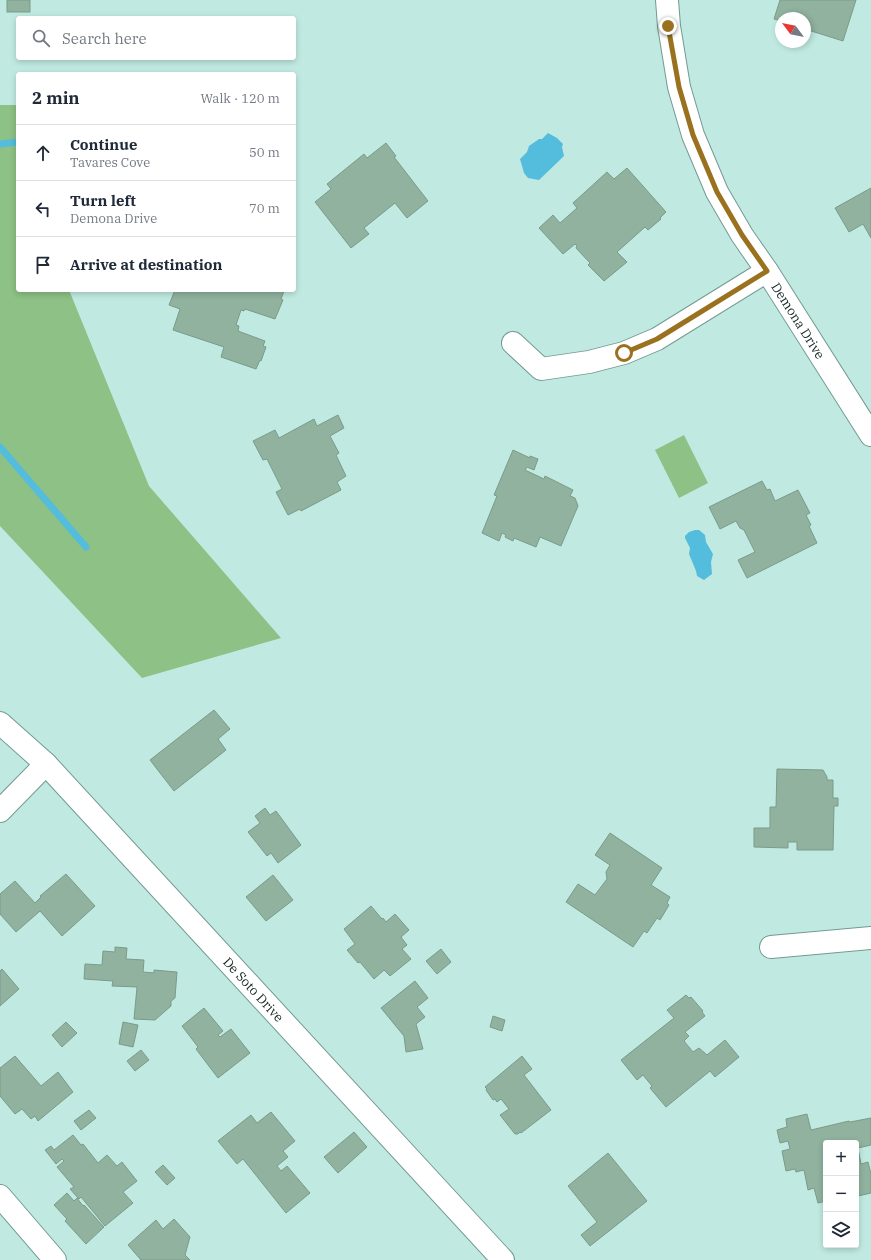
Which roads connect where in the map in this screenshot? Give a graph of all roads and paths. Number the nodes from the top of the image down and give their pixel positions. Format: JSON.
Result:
{"nodes":[{"id":1,"x":667,"y":0,"type":"edge"},
{"id":2,"x":767,"y":271,"type":"junction"},
{"id":3,"x":513,"y":343,"type":"dead end"},
{"id":4,"x":871,"y":435,"type":"edge"},
{"id":5,"x":0,"y":723,"type":"edge"},
{"id":6,"x":46,"y":764,"type":"junction"},
{"id":7,"x":0,"y":811,"type":"edge"},
{"id":8,"x":871,"y":938,"type":"edge"},
{"id":9,"x":771,"y":947,"type":"dead end"},
{"id":10,"x":0,"y":1196,"type":"edge"},
{"id":11,"x":55,"y":1260,"type":"edge"},
{"id":12,"x":503,"y":1260,"type":"edge"}],
"edges":[{"from":1,"to":2,"type":"street","name":"Demona Drive"},
{"from":2,"to":3,"type":"street"},
{"from":2,"to":4,"type":"street","name":"Demona Drive"},
{"from":5,"to":6,"type":"street","name":"De Soto Drive"},
{"from":6,"to":7,"type":"street"},
{"from":6,"to":12,"type":"street","name":"De Soto Drive"},
{"from":8,"to":9,"type":"street"},
{"from":10,"to":11,"type":"street"}]}
